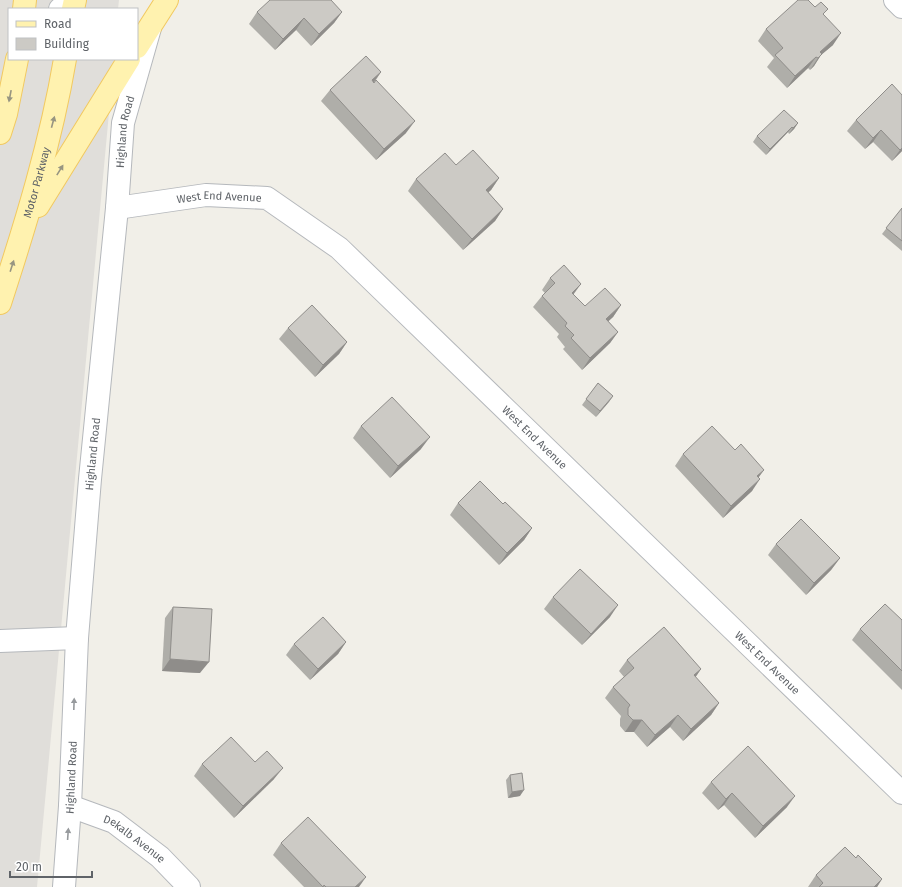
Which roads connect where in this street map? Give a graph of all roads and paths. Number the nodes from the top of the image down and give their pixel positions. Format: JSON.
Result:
{"nodes":[{"id":1,"x":72,"y":0,"type":"edge"},
{"id":2,"x":168,"y":0,"type":"edge"},
{"id":3,"x":895,"y":0,"type":"edge"},
{"id":4,"x":902,"y":7,"type":"edge"},
{"id":5,"x":61,"y":8,"type":"edge"},
{"id":6,"x":151,"y":24,"type":"junction"},
{"id":7,"x":138,"y":45,"type":"edge"},
{"id":8,"x":17,"y":60,"type":"edge"},
{"id":9,"x":65,"y":60,"type":"edge"},
{"id":10,"x":128,"y":60,"type":"edge"},
{"id":11,"x":0,"y":133,"type":"edge"},
{"id":12,"x":117,"y":208,"type":"junction"},
{"id":13,"x":24,"y":227,"type":"junction"},
{"id":14,"x":0,"y":303,"type":"edge"},
{"id":15,"x":76,"y":638,"type":"junction"},
{"id":16,"x":0,"y":641,"type":"edge"},
{"id":17,"x":902,"y":793,"type":"edge"},
{"id":18,"x":70,"y":806,"type":"junction"},
{"id":19,"x":64,"y":887,"type":"edge"},
{"id":20,"x":189,"y":887,"type":"edge"}],
"edges":[{"from":1,"to":5,"type":"street"},
{"from":2,"to":6,"type":"main road"},
{"from":3,"to":4,"type":"street"},
{"from":6,"to":7,"type":"main road"},
{"from":6,"to":12,"type":"street","name":"Highland Road"},
{"from":8,"to":11,"type":"main road","one_way":true},
{"from":13,"to":9,"type":"main road","name":"Motor Parkway","one_way":true},
{"from":13,"to":10,"type":"main road","one_way":true},
{"from":12,"to":15,"type":"street","name":"Highland Road"},
{"from":12,"to":17,"type":"street","name":"West End Avenue"},
{"from":14,"to":13,"type":"main road","name":"Motor Parkway","one_way":true},
{"from":15,"to":16,"type":"street"},
{"from":18,"to":15,"type":"street","name":"Highland Road","one_way":true},
{"from":19,"to":18,"type":"street","name":"Highland Road","one_way":true},
{"from":18,"to":20,"type":"street","name":"Dekalb Avenue"}]}
